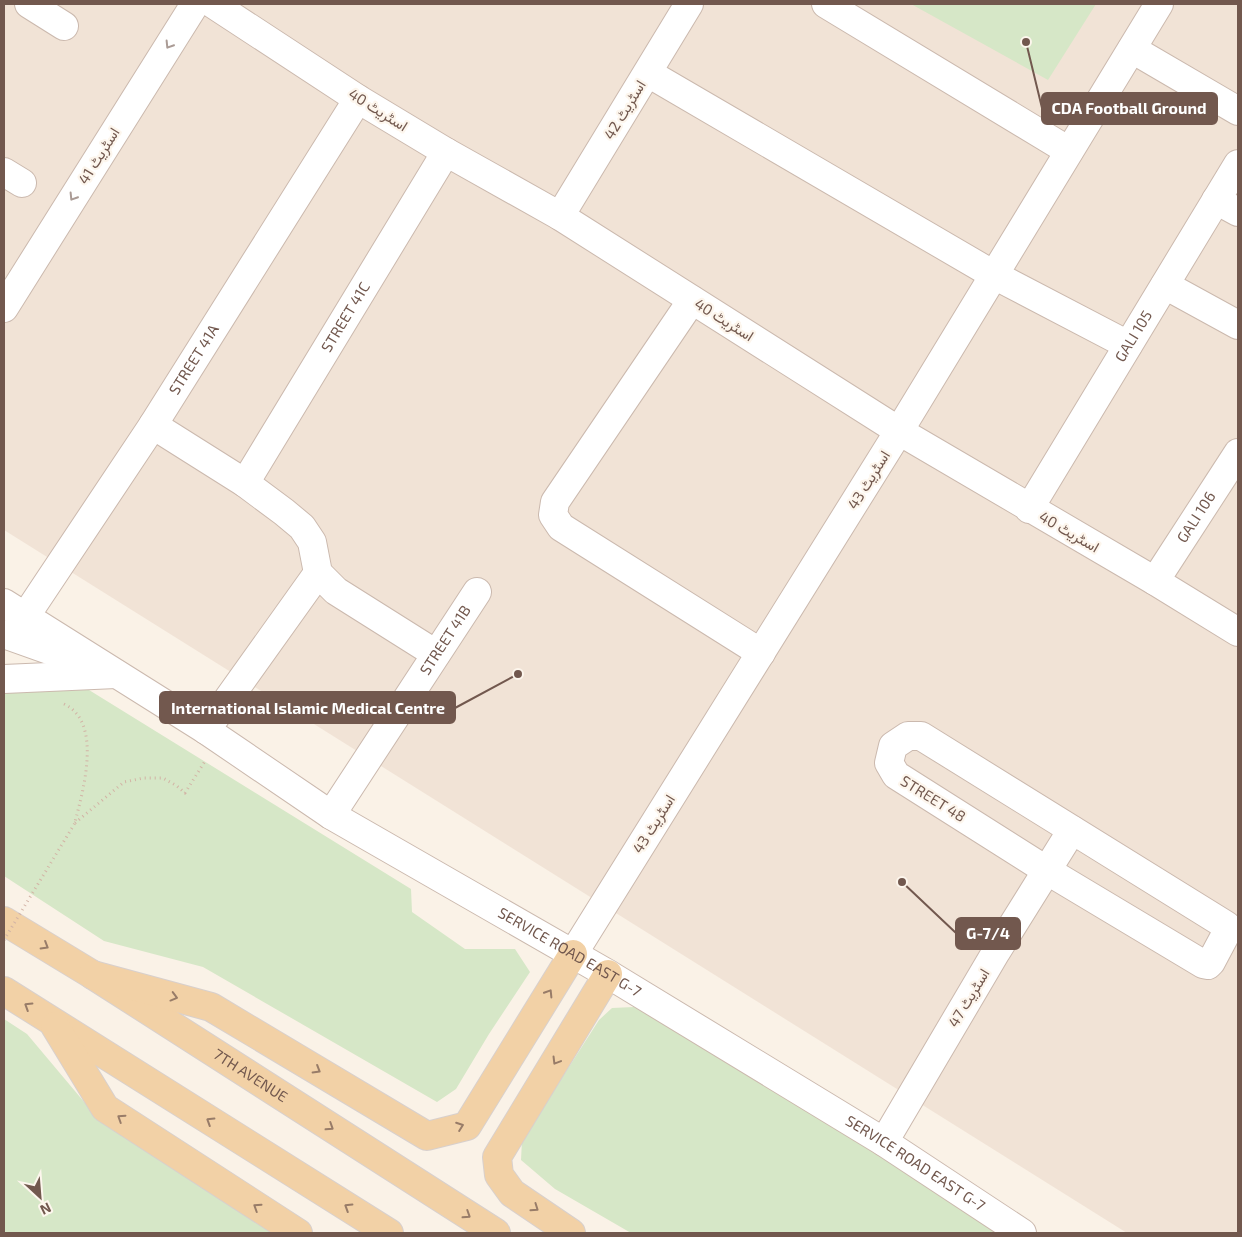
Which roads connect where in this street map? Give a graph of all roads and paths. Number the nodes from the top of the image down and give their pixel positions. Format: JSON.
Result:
{"nodes":[{"id":1,"x":29,"y":4,"type":"edge"},
{"id":2,"x":195,"y":4,"type":"edge"},
{"id":3,"x":213,"y":4,"type":"edge"},
{"id":4,"x":689,"y":4,"type":"edge"},
{"id":5,"x":826,"y":4,"type":"edge"},
{"id":6,"x":1160,"y":4,"type":"edge"},
{"id":7,"x":64,"y":26,"type":"dead end"},
{"id":8,"x":1132,"y":49,"type":"junction"},
{"id":9,"x":648,"y":73,"type":"junction"},
{"id":10,"x":358,"y":99,"type":"junction"},
{"id":11,"x":1238,"y":111,"type":"edge"},
{"id":12,"x":1069,"y":151,"type":"junction"},
{"id":13,"x":446,"y":152,"type":"junction"},
{"id":14,"x":1238,"y":164,"type":"edge"},
{"id":15,"x":1227,"y":206,"type":"edge"},
{"id":16,"x":560,"y":216,"type":"junction"},
{"id":17,"x":994,"y":275,"type":"junction"},
{"id":18,"x":1165,"y":285,"type":"junction"},
{"id":19,"x":692,"y":300,"type":"junction"},
{"id":20,"x":4,"y":308,"type":"edge"},
{"id":21,"x":1238,"y":325,"type":"edge"},
{"id":22,"x":1128,"y":345,"type":"junction"},
{"id":23,"x":153,"y":425,"type":"junction"},
{"id":24,"x":899,"y":431,"type":"junction"},
{"id":25,"x":1238,"y":453,"type":"edge"},
{"id":26,"x":245,"y":483,"type":"junction"},
{"id":27,"x":1029,"y":509,"type":"junction"},
{"id":28,"x":318,"y":573,"type":"junction"},
{"id":29,"x":1155,"y":581,"type":"junction"},
{"id":30,"x":477,"y":592,"type":"dead end"},
{"id":31,"x":14,"y":610,"type":"edge"},
{"id":32,"x":1238,"y":632,"type":"edge"},
{"id":33,"x":4,"y":634,"type":"edge"},
{"id":34,"x":761,"y":653,"type":"junction"},
{"id":35,"x":436,"y":654,"type":"junction"},
{"id":36,"x":116,"y":674,"type":"junction"},
{"id":37,"x":47,"y":677,"type":"junction"},
{"id":38,"x":4,"y":679,"type":"edge"},
{"id":39,"x":212,"y":735,"type":"junction"},
{"id":40,"x":331,"y":815,"type":"junction"},
{"id":41,"x":75,"y":823,"type":"junction"},
{"id":42,"x":1072,"y":830,"type":"junction"},
{"id":43,"x":1046,"y":870,"type":"junction"},
{"id":44,"x":4,"y":921,"type":"edge"},
{"id":45,"x":4,"y":940,"type":"edge"},
{"id":46,"x":573,"y":954,"type":"junction"},
{"id":47,"x":608,"y":974,"type":"junction"},
{"id":48,"x":93,"y":975,"type":"junction"},
{"id":49,"x":4,"y":991,"type":"edge"},
{"id":50,"x":52,"y":1021,"type":"junction"},
{"id":51,"x":884,"y":1142,"type":"junction"},
{"id":52,"x":298,"y":1233,"type":"edge"},
{"id":53,"x":389,"y":1233,"type":"edge"},
{"id":54,"x":496,"y":1233,"type":"edge"},
{"id":55,"x":571,"y":1233,"type":"edge"},
{"id":56,"x":1022,"y":1233,"type":"edge"}],
"edges":[{"from":1,"to":7,"type":"street"},
{"from":2,"to":20,"type":"street","name":"اسٹریٹ 41","one_way":true},
{"from":3,"to":10,"type":"street","name":"اسٹریٹ 40"},
{"from":4,"to":9,"type":"street","name":"اسٹریٹ 42"},
{"from":5,"to":12,"type":"street"},
{"from":6,"to":8,"type":"street","name":"اسٹریٹ 43"},
{"from":8,"to":11,"type":"street"},
{"from":8,"to":12,"type":"street","name":"اسٹریٹ 43"},
{"from":9,"to":16,"type":"street","name":"اسٹریٹ 42"},
{"from":9,"to":17,"type":"street"},
{"from":10,"to":13,"type":"street","name":"اسٹریٹ 40"},
{"from":10,"to":23,"type":"street","name":"STREET 41A"},
{"from":12,"to":17,"type":"street","name":"اسٹریٹ 43"},
{"from":13,"to":16,"type":"street","name":"اسٹریٹ 40"},
{"from":13,"to":26,"type":"street","name":"STREET 41C"},
{"from":14,"to":15,"type":"street","name":"GALI 105"},
{"from":15,"to":18,"type":"street","name":"GALI 105"},
{"from":16,"to":19,"type":"street","name":"اسٹریٹ 40"},
{"from":17,"to":22,"type":"street"},
{"from":17,"to":24,"type":"street","name":"اسٹریٹ 43"},
{"from":18,"to":21,"type":"street"},
{"from":18,"to":22,"type":"street","name":"GALI 105"},
{"from":19,"to":24,"type":"street","name":"اسٹریٹ 40"},
{"from":19,"to":34,"type":"street"},
{"from":22,"to":27,"type":"street","name":"GALI 105"},
{"from":23,"to":26,"type":"street"},
{"from":23,"to":31,"type":"street","name":"STREET 41A"},
{"from":24,"to":27,"type":"street","name":"اسٹریٹ 40"},
{"from":24,"to":34,"type":"street","name":"اسٹریٹ 43"},
{"from":25,"to":29,"type":"street","name":"GALI 106"},
{"from":26,"to":28,"type":"street"},
{"from":27,"to":29,"type":"street","name":"اسٹریٹ 40"},
{"from":28,"to":35,"type":"street"},
{"from":28,"to":39,"type":"street"},
{"from":29,"to":32,"type":"street","name":"اسٹریٹ 40"},
{"from":30,"to":35,"type":"street","name":"STREET 41B"},
{"from":31,"to":36,"type":"street","name":"SERVICE ROAD EAST G-7"},
{"from":33,"to":36,"type":"street","name":"SERVICE ROAD EAST G-7"},
{"from":34,"to":46,"type":"street","name":"اسٹریٹ 43"},
{"from":35,"to":40,"type":"street","name":"STREET 41B"},
{"from":36,"to":37,"type":"street"},
{"from":36,"to":39,"type":"street","name":"SERVICE ROAD EAST G-7"},
{"from":37,"to":38,"type":"street"},
{"from":37,"to":41,"type":"path"},
{"from":39,"to":40,"type":"street","name":"SERVICE ROAD EAST G-7"},
{"from":39,"to":41,"type":"path"},
{"from":40,"to":46,"type":"street","name":"SERVICE ROAD EAST G-7"},
{"from":41,"to":45,"type":"path","bridge":true},
{"from":42,"to":43,"type":"street","name":"اسٹریٹ 47"},
{"from":42,"to":43,"type":"street","name":"STREET 48"},
{"from":42,"to":43,"type":"street","name":"STREET 48"},
{"from":43,"to":51,"type":"street","name":"اسٹریٹ 47"},
{"from":44,"to":48,"type":"main road","name":"7TH AVENUE","one_way":true},
{"from":46,"to":47,"type":"street","name":"SERVICE ROAD EAST G-7"},
{"from":48,"to":46,"type":"main road","one_way":true},
{"from":47,"to":51,"type":"street","name":"SERVICE ROAD EAST G-7"},
{"from":47,"to":55,"type":"main road","one_way":true},
{"from":48,"to":54,"type":"main road","name":"7TH AVENUE","one_way":true},
{"from":50,"to":49,"type":"main road","one_way":true},
{"from":52,"to":50,"type":"main road","one_way":true},
{"from":53,"to":50,"type":"main road","one_way":true},
{"from":51,"to":56,"type":"street","name":"SERVICE ROAD EAST G-7"}]}
